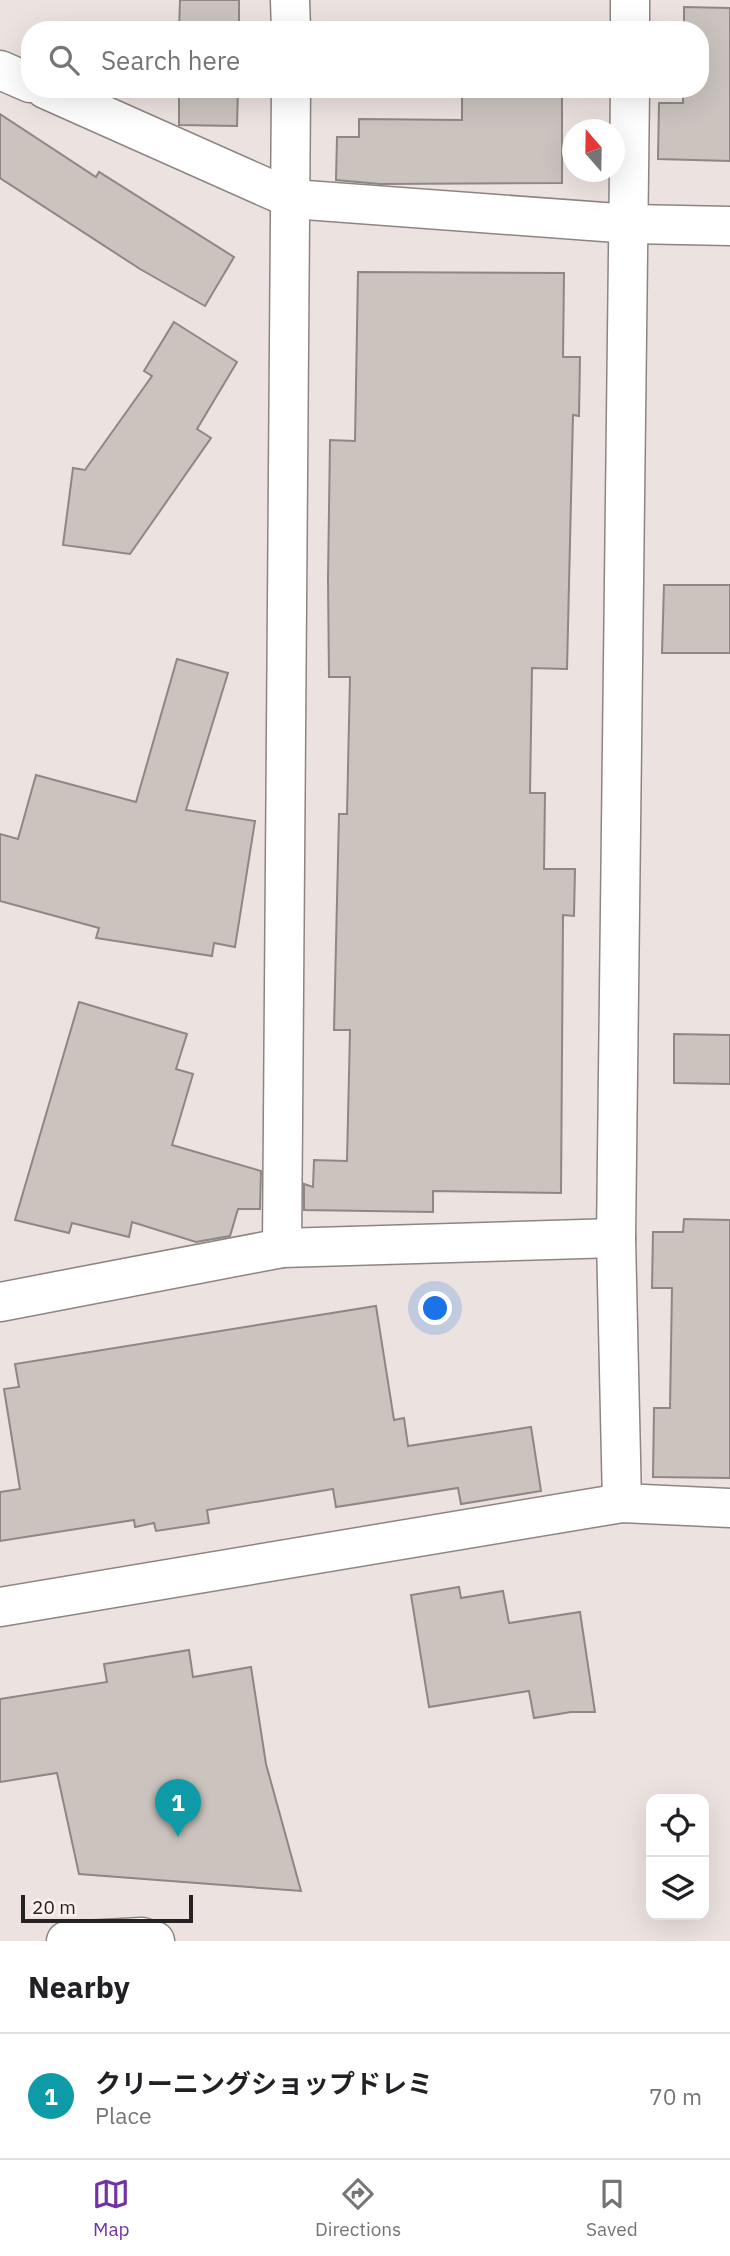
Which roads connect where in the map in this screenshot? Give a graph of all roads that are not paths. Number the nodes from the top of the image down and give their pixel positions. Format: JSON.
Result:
{"nodes":[{"id":1,"x":290,"y":0,"type":"edge"},
{"id":2,"x":630,"y":0,"type":"edge"},
{"id":3,"x":290,"y":21,"type":"edge"},
{"id":4,"x":630,"y":21,"type":"edge"},
{"id":5,"x":0,"y":70,"type":"edge"},
{"id":6,"x":21,"y":79,"type":"edge"},
{"id":7,"x":64,"y":98,"type":"edge"},
{"id":8,"x":291,"y":98,"type":"edge"},
{"id":9,"x":630,"y":98,"type":"edge"},
{"id":10,"x":292,"y":198,"type":"junction"},
{"id":11,"x":631,"y":224,"type":"junction"},
{"id":12,"x":730,"y":226,"type":"edge"},
{"id":13,"x":616,"y":1238,"type":"junction"},
{"id":14,"x":282,"y":1248,"type":"junction"},
{"id":15,"x":0,"y":1302,"type":"edge"},
{"id":16,"x":622,"y":1503,"type":"junction"},
{"id":17,"x":730,"y":1508,"type":"edge"},
{"id":18,"x":0,"y":1607,"type":"edge"},
{"id":19,"x":66,"y":1941,"type":"edge"},
{"id":20,"x":155,"y":1941,"type":"edge"}],
"edges":[{"from":1,"to":3,"type":"street"},
{"from":2,"to":4,"type":"street"},
{"from":5,"to":6,"type":"street"},
{"from":7,"to":10,"type":"street"},
{"from":8,"to":10,"type":"street"},
{"from":9,"to":11,"type":"street"},
{"from":10,"to":11,"type":"street"},
{"from":10,"to":14,"type":"street"},
{"from":11,"to":12,"type":"street"},
{"from":11,"to":13,"type":"street"},
{"from":13,"to":14,"type":"street"},
{"from":13,"to":16,"type":"street"},
{"from":14,"to":15,"type":"street"},
{"from":16,"to":17,"type":"street"},
{"from":16,"to":18,"type":"street"},
{"from":19,"to":20,"type":"street"}]}
